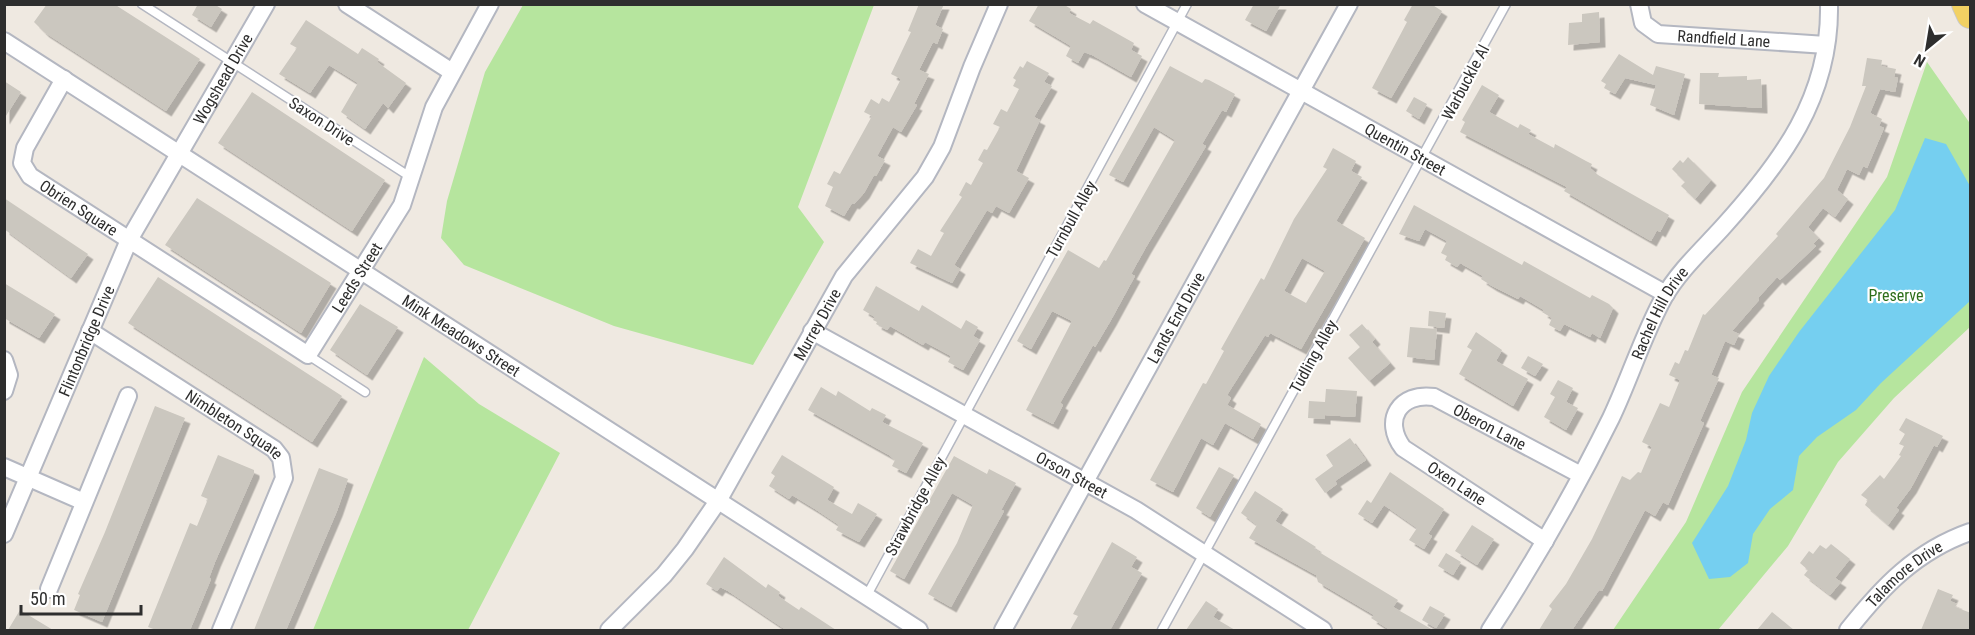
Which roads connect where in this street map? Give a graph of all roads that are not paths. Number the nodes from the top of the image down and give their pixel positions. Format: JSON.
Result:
{"nodes":[{"id":1,"x":266,"y":4,"type":"edge"},
{"id":2,"x":347,"y":4,"type":"edge"},
{"id":3,"x":490,"y":4,"type":"edge"},
{"id":4,"x":999,"y":4,"type":"edge"},
{"id":5,"x":1145,"y":4,"type":"edge"},
{"id":6,"x":1187,"y":4,"type":"edge"},
{"id":7,"x":1349,"y":4,"type":"edge"},
{"id":8,"x":1506,"y":4,"type":"edge"},
{"id":9,"x":1829,"y":4,"type":"edge"},
{"id":10,"x":1965,"y":4,"type":"edge"},
{"id":11,"x":143,"y":5,"type":"edge"},
{"id":12,"x":1639,"y":5,"type":"edge"},
{"id":13,"x":1971,"y":15,"type":"edge"},
{"id":14,"x":1178,"y":23,"type":"junction"},
{"id":15,"x":4,"y":40,"type":"edge"},
{"id":16,"x":1826,"y":45,"type":"junction"},
{"id":17,"x":232,"y":63,"type":"junction"},
{"id":18,"x":453,"y":72,"type":"junction"},
{"id":19,"x":64,"y":79,"type":"junction"},
{"id":20,"x":1301,"y":91,"type":"junction"},
{"id":21,"x":179,"y":153,"type":"junction"},
{"id":22,"x":1423,"y":159,"type":"junction"},
{"id":23,"x":412,"y":179,"type":"junction"},
{"id":24,"x":129,"y":240,"type":"junction"},
{"id":25,"x":361,"y":270,"type":"junction"},
{"id":26,"x":1666,"y":294,"type":"junction"},
{"id":27,"x":90,"y":331,"type":"junction"},
{"id":28,"x":812,"y":331,"type":"junction"},
{"id":29,"x":308,"y":355,"type":"junction"},
{"id":30,"x":4,"y":360,"type":"edge"},
{"id":31,"x":4,"y":391,"type":"edge"},
{"id":32,"x":365,"y":392,"type":"dead end"},
{"id":33,"x":128,"y":396,"type":"dead end"},
{"id":34,"x":1397,"y":410,"type":"joint"},
{"id":35,"x":964,"y":415,"type":"junction"},
{"id":36,"x":4,"y":467,"type":"edge"},
{"id":37,"x":1581,"y":475,"type":"junction"},
{"id":38,"x":28,"y":477,"type":"junction"},
{"id":39,"x":1085,"y":482,"type":"junction"},
{"id":40,"x":718,"y":501,"type":"junction"},
{"id":41,"x":84,"y":502,"type":"junction"},
{"id":42,"x":1971,"y":532,"type":"edge"},
{"id":43,"x":4,"y":534,"type":"edge"},
{"id":44,"x":1545,"y":541,"type":"junction"},
{"id":45,"x":1203,"y":554,"type":"junction"},
{"id":46,"x":49,"y":590,"type":"dead end"},
{"id":47,"x":866,"y":597,"type":"junction"},
{"id":48,"x":221,"y":630,"type":"edge"},
{"id":49,"x":609,"y":630,"type":"edge"},
{"id":50,"x":919,"y":630,"type":"edge"},
{"id":51,"x":1003,"y":630,"type":"edge"},
{"id":52,"x":1162,"y":630,"type":"edge"},
{"id":53,"x":1323,"y":630,"type":"edge"},
{"id":54,"x":1490,"y":630,"type":"edge"},
{"id":55,"x":1848,"y":630,"type":"edge"}],
"edges":[{"from":1,"to":17,"type":"street","name":"Wogshead Drive"},
{"from":2,"to":18,"type":"street"},
{"from":3,"to":18,"type":"street","name":"Leeds Street"},
{"from":4,"to":28,"type":"street","name":"Murrey Drive"},
{"from":5,"to":14,"type":"street","name":"Quentin Street"},
{"from":6,"to":14,"type":"lane","name":"Turnbull Alley"},
{"from":7,"to":20,"type":"street","name":"Lands End Drive"},
{"from":8,"to":22,"type":"lane","name":"Warbuckle Al"},
{"from":9,"to":16,"type":"street","name":"Rachel Hill Drive"},
{"from":10,"to":13,"type":"main road"},
{"from":11,"to":17,"type":"lane","name":"Saxon Drive"},
{"from":12,"to":16,"type":"street","name":"Randfield Lane"},
{"from":14,"to":20,"type":"street","name":"Quentin Street"},
{"from":14,"to":35,"type":"lane","name":"Turnbull Alley"},
{"from":15,"to":19,"type":"street","name":"Mink Meadows Street"},
{"from":16,"to":26,"type":"street","name":"Rachel Hill Drive"},
{"from":17,"to":21,"type":"street","name":"Wogshead Drive"},
{"from":17,"to":23,"type":"lane","name":"Saxon Drive"},
{"from":18,"to":23,"type":"street","name":"Leeds Street"},
{"from":19,"to":21,"type":"street","name":"Mink Meadows Street"},
{"from":19,"to":24,"type":"street","name":"Obrien Square"},
{"from":20,"to":22,"type":"street","name":"Quentin Street"},
{"from":20,"to":39,"type":"street","name":"Lands End Drive"},
{"from":21,"to":24,"type":"street","name":"Flintonbridge Drive"},
{"from":21,"to":25,"type":"street","name":"Mink Meadows Street"},
{"from":22,"to":26,"type":"street","name":"Quentin Street"},
{"from":22,"to":45,"type":"lane","name":"Tudling Alley"},
{"from":23,"to":25,"type":"street","name":"Leeds Street"},
{"from":24,"to":27,"type":"street","name":"Flintonbridge Drive"},
{"from":24,"to":29,"type":"street"},
{"from":25,"to":29,"type":"street","name":"Leeds Street"},
{"from":25,"to":40,"type":"street","name":"Mink Meadows Street"},
{"from":26,"to":37,"type":"street","name":"Rachel Hill Drive"},
{"from":27,"to":38,"type":"street","name":"Flintonbridge Drive"},
{"from":27,"to":48,"type":"street","name":"Nimbleton Square"},
{"from":28,"to":35,"type":"street","name":"Orson Street"},
{"from":28,"to":40,"type":"street","name":"Murrey Drive"},
{"from":29,"to":32,"type":"lane"},
{"from":30,"to":31,"type":"street"},
{"from":33,"to":41,"type":"street"},
{"from":34,"to":37,"type":"street","name":"Oberon Lane"},
{"from":34,"to":44,"type":"street","name":"Oxen Lane"},
{"from":35,"to":39,"type":"street","name":"Orson Street"},
{"from":35,"to":47,"type":"lane","name":"Strawbridge Alley"},
{"from":36,"to":38,"type":"street"},
{"from":37,"to":44,"type":"street","name":"Rachel Hill Drive"},
{"from":38,"to":41,"type":"street"},
{"from":38,"to":43,"type":"street","name":"Flintonbridge Drive"},
{"from":39,"to":45,"type":"street","name":"Orson Street"},
{"from":39,"to":51,"type":"street","name":"Lands End Drive"},
{"from":40,"to":47,"type":"street","name":"Mink Meadows Street"},
{"from":40,"to":49,"type":"street","name":"Murrey Drive"},
{"from":41,"to":46,"type":"street"},
{"from":42,"to":55,"type":"street","name":"Talamore Drive"},
{"from":44,"to":54,"type":"street","name":"Rachel Hill Drive"},
{"from":45,"to":52,"type":"lane","name":"Tudling Alley"},
{"from":45,"to":53,"type":"street","name":"Orson Street"},
{"from":47,"to":50,"type":"street","name":"Mink Meadows Street"}]}
